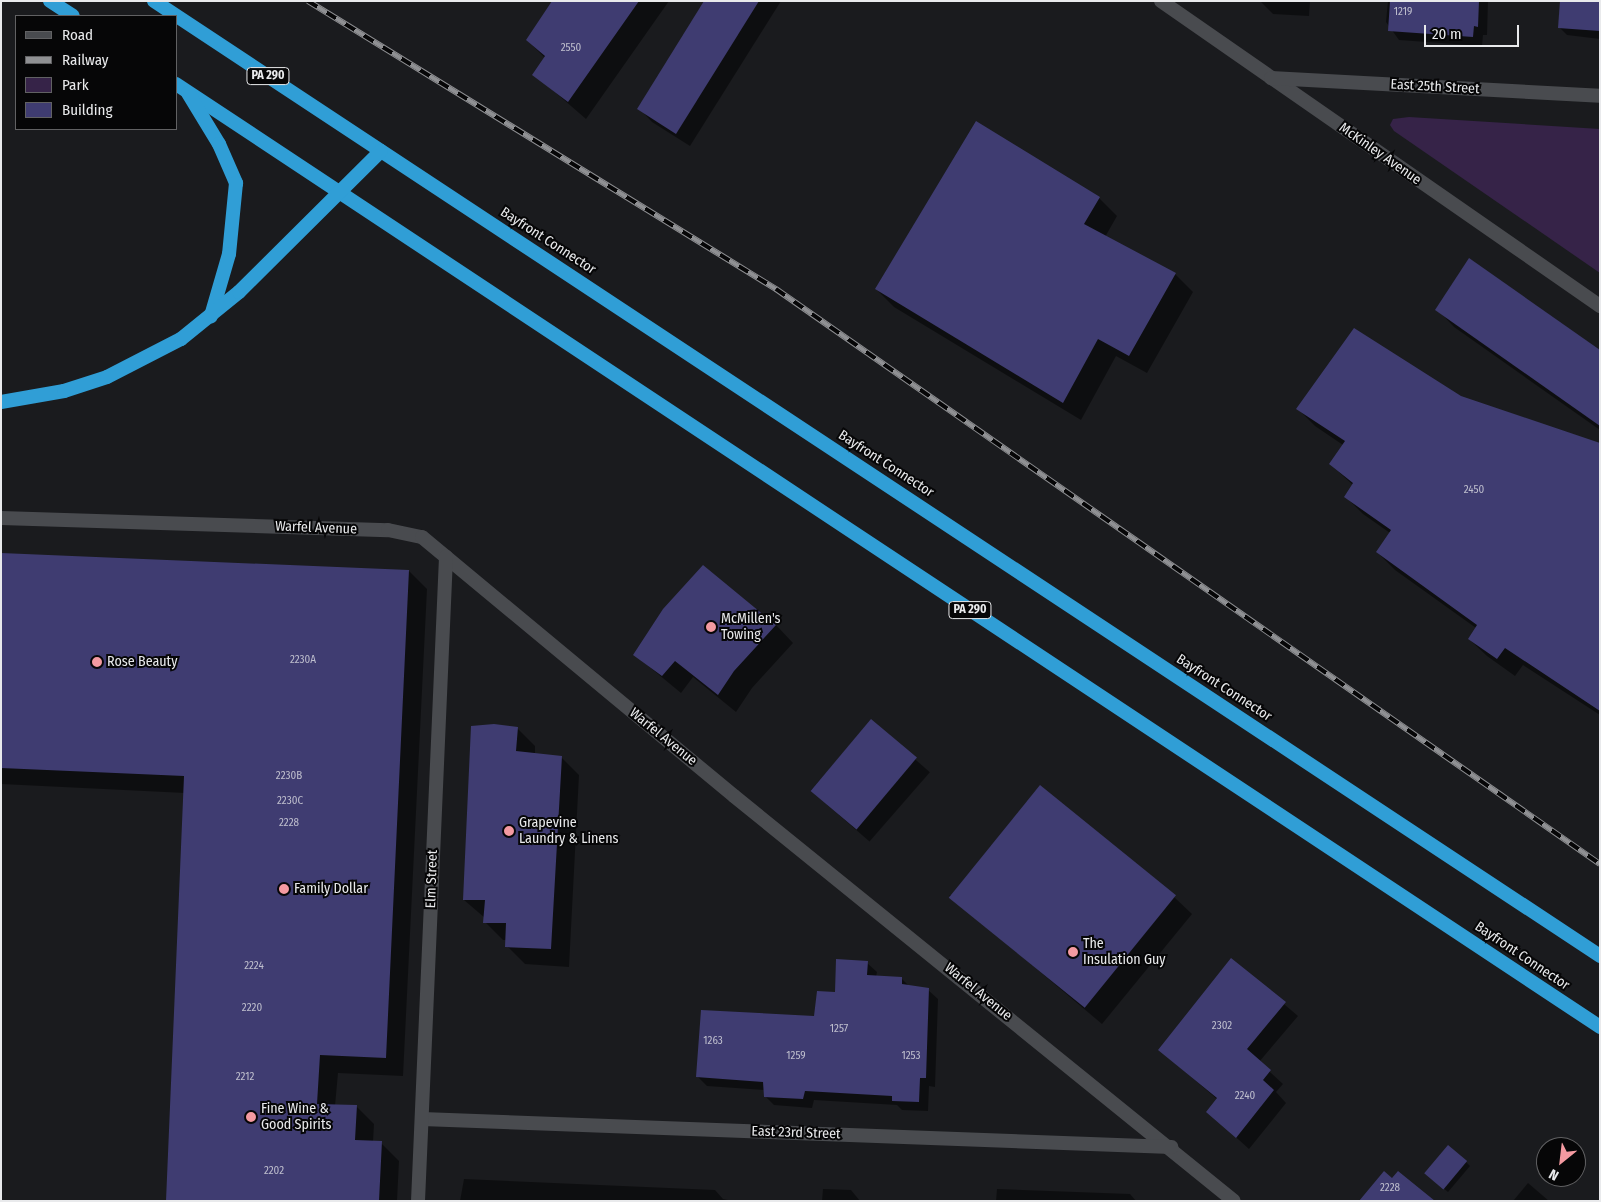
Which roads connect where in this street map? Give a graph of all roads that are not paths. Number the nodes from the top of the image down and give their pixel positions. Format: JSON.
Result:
{"nodes":[{"id":1,"x":50,"y":1,"type":"edge"},
{"id":2,"x":154,"y":1,"type":"edge"},
{"id":3,"x":1161,"y":1,"type":"edge"},
{"id":4,"x":72,"y":15,"type":"edge"},
{"id":5,"x":175,"y":15,"type":"edge"},
{"id":6,"x":178,"y":17,"type":"edge"},
{"id":7,"x":1271,"y":78,"type":"junction"},
{"id":8,"x":181,"y":87,"type":"edge"},
{"id":9,"x":1600,"y":96,"type":"edge"},
{"id":10,"x":381,"y":151,"type":"junction"},
{"id":11,"x":340,"y":192,"type":"junction"},
{"id":12,"x":1600,"y":306,"type":"edge"},
{"id":13,"x":211,"y":317,"type":"junction"},
{"id":14,"x":1,"y":402,"type":"edge"},
{"id":15,"x":1,"y":518,"type":"edge"},
{"id":16,"x":446,"y":557,"type":"junction"},
{"id":17,"x":1600,"y":956,"type":"edge"},
{"id":18,"x":1600,"y":1027,"type":"edge"},
{"id":19,"x":422,"y":1119,"type":"junction"},
{"id":20,"x":1171,"y":1147,"type":"junction"},
{"id":21,"x":418,"y":1201,"type":"edge"},
{"id":22,"x":1234,"y":1201,"type":"edge"}],
"edges":[{"from":1,"to":4,"type":"highway"},
{"from":2,"to":5,"type":"highway","name":"Bayfront Connector","number":"PA 290"},
{"from":3,"to":7,"type":"street","name":"McKinley Avenue"},
{"from":6,"to":10,"type":"highway","name":"Bayfront Connector","number":"PA 290"},
{"from":7,"to":9,"type":"street","name":"East 25th Street"},
{"from":7,"to":12,"type":"street","name":"McKinley Avenue"},
{"from":8,"to":11,"type":"highway","name":"Bayfront Connector","number":"PA 290"},
{"from":8,"to":13,"type":"highway"},
{"from":10,"to":11,"type":"highway"},
{"from":10,"to":17,"type":"highway","name":"Bayfront Connector","number":"PA 290"},
{"from":11,"to":13,"type":"highway"},
{"from":11,"to":18,"type":"highway","name":"Bayfront Connector","number":"PA 290"},
{"from":13,"to":14,"type":"highway"},
{"from":15,"to":16,"type":"street","name":"Warfel Avenue"},
{"from":16,"to":19,"type":"street","name":"Elm Street"},
{"from":16,"to":20,"type":"street","name":"Warfel Avenue"},
{"from":19,"to":20,"type":"street","name":"East 23rd Street"},
{"from":19,"to":21,"type":"street","name":"Elm Street"},
{"from":20,"to":22,"type":"street","name":"Warfel Avenue"}]}
